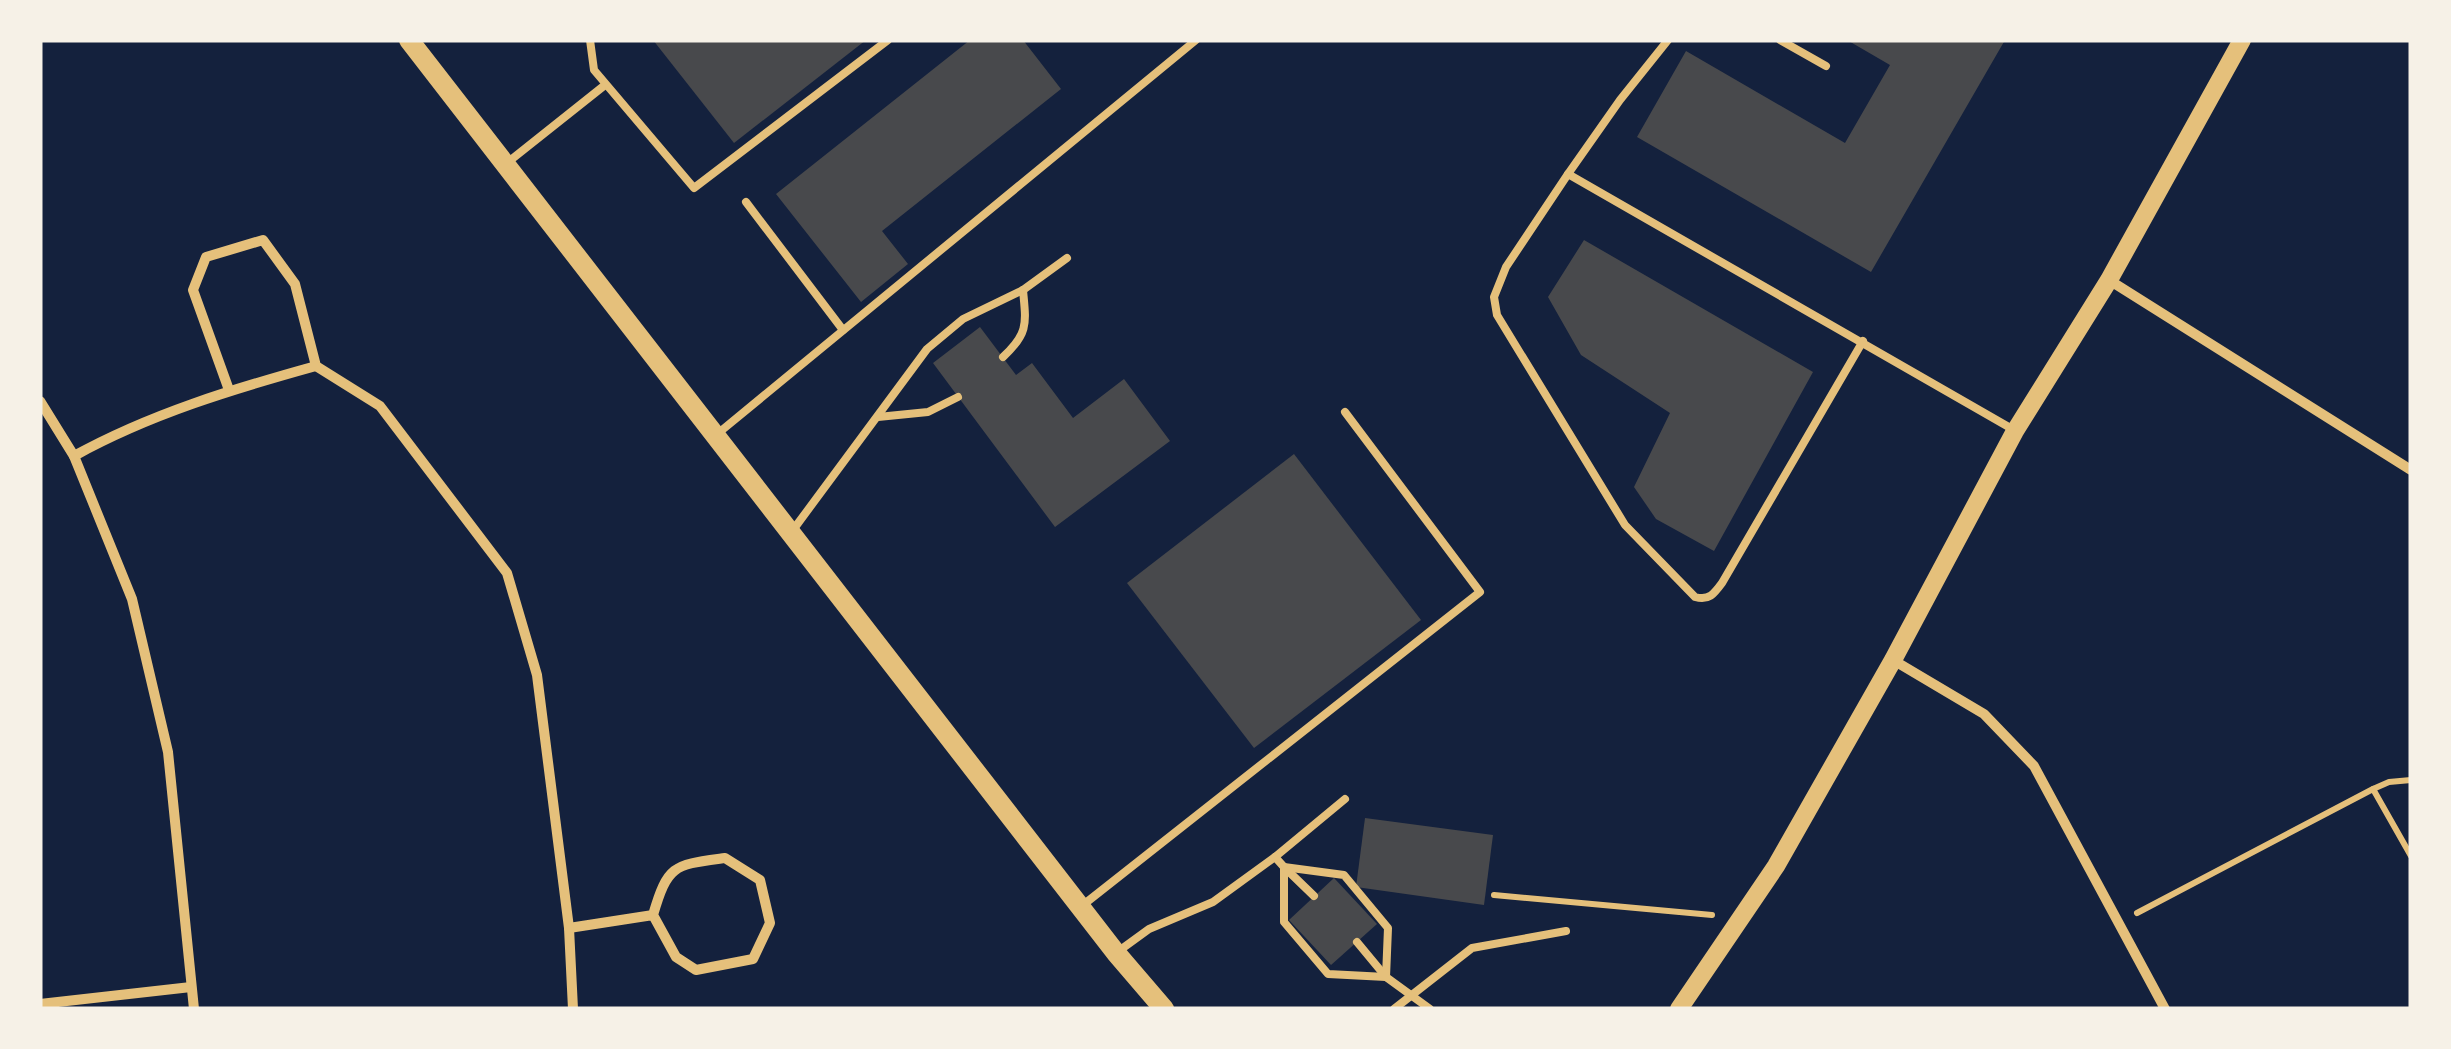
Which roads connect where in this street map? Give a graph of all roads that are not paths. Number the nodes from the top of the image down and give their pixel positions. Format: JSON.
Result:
{"nodes":[{"id":1,"x":408,"y":40,"type":"edge"},
{"id":2,"x":590,"y":40,"type":"edge"},
{"id":3,"x":888,"y":40,"type":"edge"},
{"id":4,"x":1196,"y":40,"type":"edge"},
{"id":5,"x":1668,"y":40,"type":"edge"},
{"id":6,"x":1780,"y":40,"type":"edge"},
{"id":7,"x":2242,"y":40,"type":"edge"},
{"id":8,"x":1826,"y":66,"type":"dead end"},
{"id":9,"x":605,"y":84,"type":"junction"},
{"id":10,"x":504,"y":164,"type":"junction"},
{"id":11,"x":1568,"y":174,"type":"junction"},
{"id":12,"x":746,"y":202,"type":"dead end"},
{"id":13,"x":1067,"y":258,"type":"dead end"},
{"id":14,"x":2109,"y":280,"type":"junction"},
{"id":15,"x":1024,"y":290,"type":"junction"},
{"id":16,"x":843,"y":330,"type":"junction"},
{"id":17,"x":1863,"y":341,"type":"junction"},
{"id":18,"x":1003,"y":357,"type":"dead end"},
{"id":19,"x":316,"y":366,"type":"junction"},
{"id":20,"x":229,"y":390,"type":"junction"},
{"id":21,"x":958,"y":397,"type":"dead end"},
{"id":22,"x":40,"y":400,"type":"edge"},
{"id":23,"x":1345,"y":412,"type":"dead end"},
{"id":24,"x":878,"y":416,"type":"junction"},
{"id":25,"x":2015,"y":430,"type":"junction"},
{"id":26,"x":716,"y":435,"type":"junction"},
{"id":27,"x":74,"y":456,"type":"junction"},
{"id":28,"x":2411,"y":470,"type":"edge"},
{"id":29,"x":791,"y":534,"type":"junction"},
{"id":30,"x":1893,"y":660,"type":"junction"},
{"id":31,"x":1345,"y":799,"type":"dead end"},
{"id":32,"x":1275,"y":857,"type":"junction"},
{"id":33,"x":1284,"y":868,"type":"junction"},
{"id":34,"x":1314,"y":896,"type":"dead end"},
{"id":35,"x":1081,"y":906,"type":"junction"},
{"id":36,"x":652,"y":915,"type":"junction"},
{"id":37,"x":569,"y":928,"type":"junction"},
{"id":38,"x":1566,"y":931,"type":"dead end"},
{"id":39,"x":1357,"y":942,"type":"dead end"},
{"id":40,"x":1116,"y":953,"type":"junction"},
{"id":41,"x":1386,"y":977,"type":"junction"},
{"id":42,"x":191,"y":987,"type":"junction"},
{"id":43,"x":1411,"y":995,"type":"junction"},
{"id":44,"x":40,"y":1004,"type":"edge"},
{"id":45,"x":194,"y":1009,"type":"edge"},
{"id":46,"x":572,"y":1009,"type":"edge"},
{"id":47,"x":1164,"y":1009,"type":"edge"},
{"id":48,"x":1394,"y":1009,"type":"edge"},
{"id":49,"x":1430,"y":1009,"type":"edge"},
{"id":50,"x":1679,"y":1009,"type":"edge"},
{"id":51,"x":2165,"y":1009,"type":"edge"}],
"edges":[{"from":1,"to":10,"type":"main road"},
{"from":2,"to":9,"type":"lane"},
{"from":3,"to":9,"type":"lane"},
{"from":4,"to":16,"type":"lane"},
{"from":5,"to":11,"type":"lane"},
{"from":6,"to":8,"type":"lane"},
{"from":7,"to":14,"type":"street"},
{"from":9,"to":10,"type":"lane"},
{"from":10,"to":26,"type":"main road"},
{"from":11,"to":17,"type":"lane"},
{"from":11,"to":17,"type":"lane"},
{"from":12,"to":16,"type":"lane"},
{"from":13,"to":15,"type":"lane"},
{"from":14,"to":25,"type":"street"},
{"from":14,"to":28,"type":"street"},
{"from":15,"to":18,"type":"lane"},
{"from":15,"to":24,"type":"lane"},
{"from":16,"to":26,"type":"lane"},
{"from":17,"to":25,"type":"lane"},
{"from":19,"to":20,"type":"street"},
{"from":19,"to":20,"type":"street"},
{"from":19,"to":37,"type":"street"},
{"from":20,"to":27,"type":"street"},
{"from":21,"to":24,"type":"lane"},
{"from":22,"to":27,"type":"street"},
{"from":23,"to":35,"type":"lane"},
{"from":24,"to":29,"type":"lane"},
{"from":25,"to":30,"type":"street"},
{"from":26,"to":29,"type":"main road"},
{"from":27,"to":42,"type":"street"},
{"from":29,"to":35,"type":"main road"},
{"from":30,"to":50,"type":"street"},
{"from":30,"to":51,"type":"street"},
{"from":31,"to":32,"type":"lane"},
{"from":32,"to":33,"type":"lane"},
{"from":32,"to":40,"type":"lane"},
{"from":33,"to":34,"type":"lane"},
{"from":33,"to":41,"type":"lane"},
{"from":33,"to":41,"type":"lane"},
{"from":35,"to":40,"type":"main road"},
{"from":36,"to":36,"type":"street"},
{"from":36,"to":37,"type":"street"},
{"from":37,"to":46,"type":"street"},
{"from":38,"to":43,"type":"lane"},
{"from":39,"to":41,"type":"lane"},
{"from":40,"to":47,"type":"main road"},
{"from":41,"to":43,"type":"lane"},
{"from":42,"to":44,"type":"street"},
{"from":42,"to":45,"type":"street"},
{"from":43,"to":48,"type":"lane"},
{"from":43,"to":49,"type":"lane"}]}
